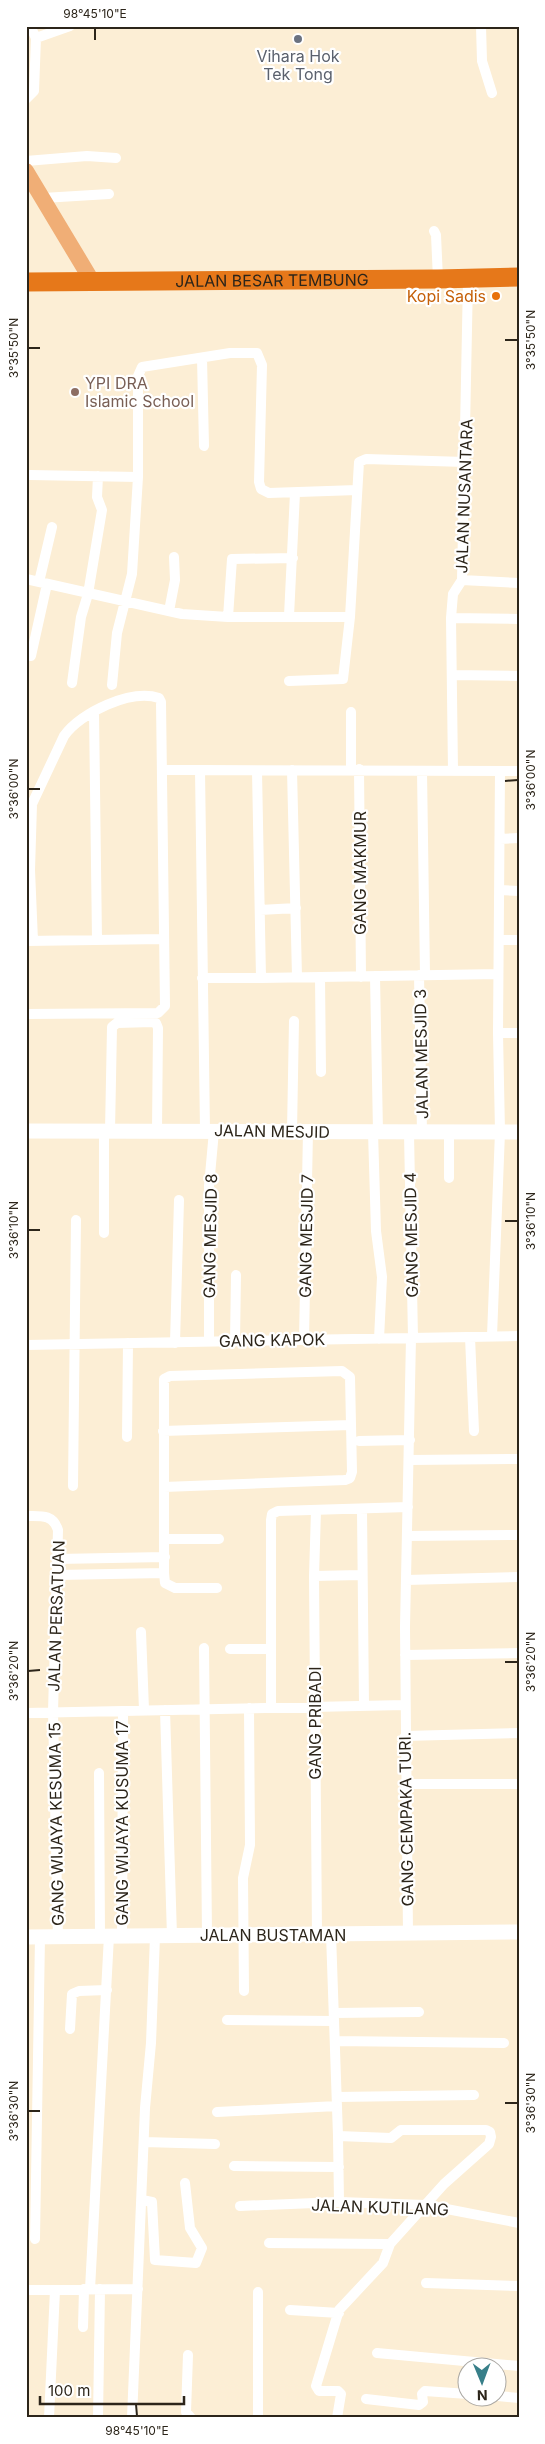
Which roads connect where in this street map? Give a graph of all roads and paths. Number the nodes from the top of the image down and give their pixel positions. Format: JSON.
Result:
{"nodes":[{"id":1,"x":30,"y":26,"type":"edge"},
{"id":2,"x":70,"y":26,"type":"edge"},
{"id":3,"x":481,"y":26,"type":"edge"},
{"id":4,"x":36,"y":38,"type":"junction"},
{"id":5,"x":492,"y":93,"type":"dead end"},
{"id":6,"x":26,"y":99,"type":"edge"},
{"id":7,"x":116,"y":158,"type":"dead end"},
{"id":8,"x":26,"y":161,"type":"edge"},
{"id":9,"x":26,"y":171,"type":"edge"},
{"id":10,"x":109,"y":194,"type":"dead end"},
{"id":11,"x":43,"y":198,"type":"junction"},
{"id":12,"x":434,"y":231,"type":"dead end"},
{"id":13,"x":519,"y":277,"type":"edge"},
{"id":14,"x":468,"y":279,"type":"junction"},
{"id":15,"x":438,"y":280,"type":"junction"},
{"id":16,"x":92,"y":281,"type":"junction"},
{"id":17,"x":26,"y":282,"type":"edge"},
{"id":18,"x":202,"y":358,"type":"junction"},
{"id":19,"x":204,"y":446,"type":"dead end"},
{"id":20,"x":465,"y":462,"type":"junction"},
{"id":21,"x":30,"y":475,"type":"dead end"},
{"id":22,"x":98,"y":476,"type":"junction"},
{"id":23,"x":138,"y":477,"type":"junction"},
{"id":24,"x":357,"y":490,"type":"junction"},
{"id":25,"x":295,"y":492,"type":"junction"},
{"id":26,"x":52,"y":527,"type":"dead end"},
{"id":27,"x":174,"y":557,"type":"dead end"},
{"id":28,"x":293,"y":558,"type":"junction"},
{"id":29,"x":26,"y":579,"type":"edge"},
{"id":30,"x":462,"y":580,"type":"junction"},
{"id":31,"x":43,"y":583,"type":"junction"},
{"id":32,"x":519,"y":583,"type":"edge"},
{"id":33,"x":88,"y":594,"type":"junction"},
{"id":34,"x":124,"y":601,"type":"junction"},
{"id":35,"x":169,"y":611,"type":"junction"},
{"id":36,"x":289,"y":616,"type":"junction"},
{"id":37,"x":350,"y":617,"type":"junction"},
{"id":38,"x":228,"y":618,"type":"junction"},
{"id":39,"x":451,"y":618,"type":"junction"},
{"id":40,"x":519,"y":619,"type":"edge"},
{"id":41,"x":31,"y":656,"type":"dead end"},
{"id":42,"x":452,"y":675,"type":"junction"},
{"id":43,"x":519,"y":676,"type":"edge"},
{"id":44,"x":289,"y":681,"type":"dead end"},
{"id":45,"x":72,"y":683,"type":"dead end"},
{"id":46,"x":112,"y":686,"type":"dead end"},
{"id":47,"x":94,"y":712,"type":"junction"},
{"id":48,"x":351,"y":712,"type":"dead end"},
{"id":49,"x":355,"y":769,"type":"junction"},
{"id":50,"x":162,"y":770,"type":"junction"},
{"id":51,"x":200,"y":770,"type":"junction"},
{"id":52,"x":257,"y":770,"type":"junction"},
{"id":53,"x":292,"y":770,"type":"junction"},
{"id":54,"x":453,"y":771,"type":"junction"},
{"id":55,"x":500,"y":771,"type":"junction"},
{"id":56,"x":519,"y":771,"type":"edge"},
{"id":57,"x":422,"y":772,"type":"junction"},
{"id":58,"x":500,"y":838,"type":"junction"},
{"id":59,"x":519,"y":838,"type":"edge"},
{"id":60,"x":28,"y":870,"type":"edge"},
{"id":61,"x":500,"y":890,"type":"junction"},
{"id":62,"x":519,"y":891,"type":"edge"},
{"id":63,"x":296,"y":908,"type":"junction"},
{"id":64,"x":260,"y":910,"type":"junction"},
{"id":65,"x":163,"y":939,"type":"junction"},
{"id":66,"x":97,"y":940,"type":"junction"},
{"id":67,"x":500,"y":940,"type":"junction"},
{"id":68,"x":519,"y":940,"type":"edge"},
{"id":69,"x":30,"y":941,"type":"edge"},
{"id":70,"x":498,"y":974,"type":"junction"},
{"id":71,"x":422,"y":975,"type":"junction"},
{"id":72,"x":374,"y":976,"type":"junction"},
{"id":73,"x":297,"y":977,"type":"junction"},
{"id":74,"x":320,"y":977,"type":"junction"},
{"id":75,"x":360,"y":977,"type":"junction"},
{"id":76,"x":202,"y":978,"type":"junction"},
{"id":77,"x":261,"y":978,"type":"junction"},
{"id":78,"x":26,"y":1014,"type":"edge"},
{"id":79,"x":294,"y":1021,"type":"dead end"},
{"id":80,"x":498,"y":1033,"type":"junction"},
{"id":81,"x":519,"y":1033,"type":"edge"},
{"id":82,"x":321,"y":1072,"type":"dead end"},
{"id":83,"x":157,"y":1130,"type":"junction"},
{"id":84,"x":26,"y":1131,"type":"edge"},
{"id":85,"x":107,"y":1131,"type":"junction"},
{"id":86,"x":210,"y":1131,"type":"junction"},
{"id":87,"x":292,"y":1131,"type":"junction"},
{"id":88,"x":308,"y":1132,"type":"junction"},
{"id":89,"x":376,"y":1132,"type":"junction"},
{"id":90,"x":500,"y":1132,"type":"junction"},
{"id":91,"x":519,"y":1132,"type":"edge"},
{"id":92,"x":415,"y":1133,"type":"junction"},
{"id":93,"x":449,"y":1133,"type":"junction"},
{"id":94,"x":450,"y":1178,"type":"dead end"},
{"id":95,"x":178,"y":1200,"type":"dead end"},
{"id":96,"x":76,"y":1220,"type":"dead end"},
{"id":97,"x":104,"y":1233,"type":"dead end"},
{"id":98,"x":236,"y":1275,"type":"dead end"},
{"id":99,"x":492,"y":1336,"type":"junction"},
{"id":100,"x":519,"y":1336,"type":"edge"},
{"id":101,"x":470,"y":1337,"type":"junction"},
{"id":102,"x":412,"y":1338,"type":"junction"},
{"id":103,"x":379,"y":1339,"type":"junction"},
{"id":104,"x":304,"y":1340,"type":"junction"},
{"id":105,"x":208,"y":1341,"type":"junction"},
{"id":106,"x":235,"y":1342,"type":"junction"},
{"id":107,"x":128,"y":1343,"type":"junction"},
{"id":108,"x":175,"y":1343,"type":"junction"},
{"id":109,"x":76,"y":1344,"type":"junction"},
{"id":110,"x":26,"y":1345,"type":"edge"},
{"id":111,"x":351,"y":1425,"type":"junction"},
{"id":112,"x":163,"y":1431,"type":"junction"},
{"id":113,"x":474,"y":1431,"type":"dead end"},
{"id":114,"x":127,"y":1437,"type":"dead end"},
{"id":115,"x":410,"y":1440,"type":"junction"},
{"id":116,"x":359,"y":1441,"type":"dead end"},
{"id":117,"x":519,"y":1459,"type":"edge"},
{"id":118,"x":410,"y":1460,"type":"junction"},
{"id":119,"x":73,"y":1486,"type":"dead end"},
{"id":120,"x":164,"y":1487,"type":"junction"},
{"id":121,"x":408,"y":1507,"type":"junction"},
{"id":122,"x":362,"y":1510,"type":"junction"},
{"id":123,"x":316,"y":1511,"type":"junction"},
{"id":124,"x":26,"y":1516,"type":"edge"},
{"id":125,"x":519,"y":1535,"type":"edge"},
{"id":126,"x":407,"y":1536,"type":"junction"},
{"id":127,"x":164,"y":1539,"type":"junction"},
{"id":128,"x":219,"y":1539,"type":"dead end"},
{"id":129,"x":165,"y":1557,"type":"junction"},
{"id":130,"x":112,"y":1558,"type":"junction"},
{"id":131,"x":57,"y":1559,"type":"junction"},
{"id":132,"x":164,"y":1573,"type":"junction"},
{"id":133,"x":112,"y":1574,"type":"junction"},
{"id":134,"x":56,"y":1575,"type":"junction"},
{"id":135,"x":361,"y":1575,"type":"junction"},
{"id":136,"x":314,"y":1576,"type":"junction"},
{"id":137,"x":519,"y":1577,"type":"edge"},
{"id":138,"x":406,"y":1580,"type":"junction"},
{"id":139,"x":217,"y":1588,"type":"dead end"},
{"id":140,"x":141,"y":1632,"type":"dead end"},
{"id":141,"x":204,"y":1648,"type":"dead end"},
{"id":142,"x":230,"y":1649,"type":"dead end"},
{"id":143,"x":270,"y":1649,"type":"junction"},
{"id":144,"x":519,"y":1653,"type":"edge"},
{"id":145,"x":405,"y":1655,"type":"junction"},
{"id":146,"x":405,"y":1704,"type":"junction"},
{"id":147,"x":364,"y":1705,"type":"junction"},
{"id":148,"x":315,"y":1706,"type":"junction"},
{"id":149,"x":249,"y":1708,"type":"junction"},
{"id":150,"x":271,"y":1708,"type":"junction"},
{"id":151,"x":204,"y":1709,"type":"junction"},
{"id":152,"x":123,"y":1710,"type":"junction"},
{"id":153,"x":144,"y":1710,"type":"junction"},
{"id":154,"x":165,"y":1710,"type":"junction"},
{"id":155,"x":26,"y":1712,"type":"edge"},
{"id":156,"x":53,"y":1712,"type":"junction"},
{"id":157,"x":519,"y":1733,"type":"edge"},
{"id":158,"x":405,"y":1736,"type":"junction"},
{"id":159,"x":99,"y":1773,"type":"dead end"},
{"id":160,"x":406,"y":1784,"type":"junction"},
{"id":161,"x":519,"y":1784,"type":"edge"},
{"id":162,"x":519,"y":1932,"type":"edge"},
{"id":163,"x":324,"y":1934,"type":"junction"},
{"id":164,"x":408,"y":1934,"type":"junction"},
{"id":165,"x":207,"y":1935,"type":"junction"},
{"id":166,"x":244,"y":1935,"type":"junction"},
{"id":167,"x":110,"y":1936,"type":"junction"},
{"id":168,"x":155,"y":1936,"type":"junction"},
{"id":169,"x":172,"y":1936,"type":"junction"},
{"id":170,"x":33,"y":1937,"type":"edge"},
{"id":171,"x":58,"y":1937,"type":"junction"},
{"id":172,"x":107,"y":1990,"type":"junction"},
{"id":173,"x":244,"y":1991,"type":"dead end"},
{"id":174,"x":419,"y":2012,"type":"dead end"},
{"id":175,"x":334,"y":2017,"type":"junction"},
{"id":176,"x":227,"y":2020,"type":"dead end"},
{"id":177,"x":70,"y":2030,"type":"dead end"},
{"id":178,"x":335,"y":2041,"type":"junction"},
{"id":179,"x":504,"y":2043,"type":"dead end"},
{"id":180,"x":474,"y":2095,"type":"dead end"},
{"id":181,"x":337,"y":2101,"type":"junction"},
{"id":182,"x":217,"y":2112,"type":"dead end"},
{"id":183,"x":338,"y":2136,"type":"junction"},
{"id":184,"x":144,"y":2142,"type":"junction"},
{"id":185,"x":215,"y":2144,"type":"dead end"},
{"id":186,"x":234,"y":2166,"type":"dead end"},
{"id":187,"x":339,"y":2167,"type":"junction"},
{"id":188,"x":185,"y":2183,"type":"dead end"},
{"id":189,"x":142,"y":2200,"type":"junction"},
{"id":190,"x":339,"y":2202,"type":"junction"},
{"id":191,"x":426,"y":2205,"type":"junction"},
{"id":192,"x":240,"y":2206,"type":"dead end"},
{"id":193,"x":519,"y":2223,"type":"edge"},
{"id":194,"x":35,"y":2239,"type":"dead end"},
{"id":195,"x":269,"y":2243,"type":"dead end"},
{"id":196,"x":390,"y":2244,"type":"junction"},
{"id":197,"x":426,"y":2283,"type":"dead end"},
{"id":198,"x":519,"y":2286,"type":"edge"},
{"id":199,"x":138,"y":2288,"type":"junction"},
{"id":200,"x":92,"y":2289,"type":"junction"},
{"id":201,"x":26,"y":2290,"type":"edge"},
{"id":202,"x":55,"y":2290,"type":"junction"},
{"id":203,"x":258,"y":2292,"type":"dead end"},
{"id":204,"x":290,"y":2310,"type":"dead end"},
{"id":205,"x":338,"y":2313,"type":"junction"},
{"id":206,"x":83,"y":2327,"type":"dead end"},
{"id":207,"x":377,"y":2353,"type":"dead end"},
{"id":208,"x":188,"y":2355,"type":"dead end"},
{"id":209,"x":519,"y":2366,"type":"edge"},
{"id":210,"x":458,"y":2393,"type":"edge"},
{"id":211,"x":366,"y":2400,"type":"dead end"},
{"id":212,"x":49,"y":2418,"type":"edge"},
{"id":213,"x":98,"y":2418,"type":"edge"},
{"id":214,"x":132,"y":2418,"type":"edge"},
{"id":215,"x":191,"y":2418,"type":"edge"},
{"id":216,"x":258,"y":2418,"type":"edge"},
{"id":217,"x":338,"y":2418,"type":"edge"}],
"edges":[{"from":1,"to":4,"type":"street"},
{"from":2,"to":4,"type":"street"},
{"from":3,"to":5,"type":"street"},
{"from":4,"to":6,"type":"street"},
{"from":7,"to":8,"type":"street"},
{"from":9,"to":11,"type":"main road"},
{"from":10,"to":11,"type":"street"},
{"from":11,"to":16,"type":"main road"},
{"from":12,"to":15,"type":"street"},
{"from":13,"to":14,"type":"highway","name":"JALAN BESAR TEMBUNG"},
{"from":14,"to":15,"type":"highway","name":"JALAN BESAR TEMBUNG"},
{"from":14,"to":20,"type":"street","name":"JALAN NUSANTARA"},
{"from":15,"to":16,"type":"highway","name":"JALAN BESAR TEMBUNG"},
{"from":16,"to":17,"type":"highway","name":"JALAN BESAR TEMBUNG"},
{"from":18,"to":19,"type":"street"},
{"from":18,"to":23,"type":"street"},
{"from":18,"to":25,"type":"street"},
{"from":20,"to":24,"type":"street"},
{"from":20,"to":30,"type":"street","name":"JALAN NUSANTARA"},
{"from":21,"to":22,"type":"street"},
{"from":22,"to":23,"type":"street"},
{"from":22,"to":33,"type":"street"},
{"from":23,"to":34,"type":"street"},
{"from":24,"to":25,"type":"street"},
{"from":24,"to":37,"type":"street"},
{"from":25,"to":28,"type":"street"},
{"from":26,"to":31,"type":"street"},
{"from":27,"to":35,"type":"street"},
{"from":28,"to":36,"type":"street"},
{"from":28,"to":38,"type":"street"},
{"from":29,"to":31,"type":"street"},
{"from":30,"to":32,"type":"street"},
{"from":30,"to":39,"type":"street","name":"JALAN NUSANTARA"},
{"from":31,"to":33,"type":"street"},
{"from":31,"to":41,"type":"street"},
{"from":33,"to":34,"type":"street"},
{"from":33,"to":45,"type":"street"},
{"from":34,"to":35,"type":"street"},
{"from":34,"to":46,"type":"street"},
{"from":35,"to":38,"type":"street"},
{"from":36,"to":37,"type":"street"},
{"from":36,"to":38,"type":"street"},
{"from":37,"to":44,"type":"street"},
{"from":39,"to":40,"type":"street"},
{"from":39,"to":42,"type":"street","name":"JALAN NUSANTARA"},
{"from":42,"to":43,"type":"street"},
{"from":42,"to":54,"type":"street","name":"JALAN NUSANTARA"},
{"from":47,"to":50,"type":"street"},
{"from":47,"to":60,"type":"street"},
{"from":47,"to":66,"type":"street"},
{"from":48,"to":49,"type":"street","name":"GANG MAKMUR"},
{"from":49,"to":53,"type":"street"},
{"from":49,"to":57,"type":"street"},
{"from":49,"to":75,"type":"street","name":"GANG MAKMUR"},
{"from":50,"to":51,"type":"street"},
{"from":50,"to":65,"type":"street"},
{"from":51,"to":52,"type":"street"},
{"from":51,"to":76,"type":"street","name":"GANG MESJID 8"},
{"from":52,"to":53,"type":"street"},
{"from":52,"to":64,"type":"street"},
{"from":53,"to":63,"type":"street"},
{"from":54,"to":55,"type":"street"},
{"from":54,"to":57,"type":"street"},
{"from":55,"to":56,"type":"street"},
{"from":55,"to":58,"type":"street"},
{"from":57,"to":71,"type":"street","name":"JALAN MESJID 3"},
{"from":58,"to":59,"type":"street"},
{"from":58,"to":61,"type":"street"},
{"from":60,"to":69,"type":"street"},
{"from":61,"to":62,"type":"street"},
{"from":61,"to":67,"type":"street"},
{"from":63,"to":64,"type":"street"},
{"from":63,"to":73,"type":"street"},
{"from":64,"to":77,"type":"street"},
{"from":65,"to":66,"type":"street"},
{"from":65,"to":78,"type":"street"},
{"from":66,"to":69,"type":"street"},
{"from":67,"to":68,"type":"street"},
{"from":67,"to":70,"type":"street"},
{"from":70,"to":71,"type":"street"},
{"from":70,"to":80,"type":"street"},
{"from":71,"to":72,"type":"street"},
{"from":71,"to":92,"type":"street","name":"JALAN MESJID 3"},
{"from":72,"to":75,"type":"street"},
{"from":72,"to":89,"type":"street"},
{"from":73,"to":74,"type":"street"},
{"from":73,"to":77,"type":"street"},
{"from":74,"to":75,"type":"street"},
{"from":74,"to":82,"type":"street"},
{"from":76,"to":77,"type":"street"},
{"from":76,"to":86,"type":"street","name":"GANG MESJID 8"},
{"from":79,"to":87,"type":"street"},
{"from":80,"to":81,"type":"street"},
{"from":80,"to":90,"type":"street"},
{"from":83,"to":85,"type":"street","name":"JALAN MESJID"},
{"from":83,"to":85,"type":"street"},
{"from":83,"to":86,"type":"street","name":"JALAN MESJID"},
{"from":84,"to":85,"type":"street","name":"JALAN MESJID"},
{"from":85,"to":97,"type":"street"},
{"from":86,"to":87,"type":"street","name":"JALAN MESJID"},
{"from":86,"to":105,"type":"street","name":"GANG MESJID 8"},
{"from":87,"to":88,"type":"street","name":"JALAN MESJID"},
{"from":88,"to":89,"type":"street","name":"JALAN MESJID"},
{"from":88,"to":104,"type":"street","name":"GANG MESJID 7"},
{"from":89,"to":92,"type":"street","name":"JALAN MESJID"},
{"from":89,"to":103,"type":"street"},
{"from":90,"to":91,"type":"street","name":"JALAN MESJID"},
{"from":90,"to":93,"type":"street","name":"JALAN MESJID"},
{"from":90,"to":99,"type":"street"},
{"from":92,"to":93,"type":"street","name":"JALAN MESJID"},
{"from":92,"to":102,"type":"street","name":"GANG MESJID 4"},
{"from":93,"to":94,"type":"street"},
{"from":95,"to":108,"type":"street"},
{"from":96,"to":109,"type":"street"},
{"from":98,"to":106,"type":"street"},
{"from":99,"to":100,"type":"street","name":"GANG KAPOK"},
{"from":99,"to":101,"type":"street","name":"GANG KAPOK"},
{"from":101,"to":102,"type":"street","name":"GANG KAPOK"},
{"from":101,"to":113,"type":"street"},
{"from":102,"to":103,"type":"street","name":"GANG KAPOK"},
{"from":102,"to":115,"type":"street","name":"GANG MESJID 4"},
{"from":103,"to":104,"type":"street","name":"GANG KAPOK"},
{"from":104,"to":106,"type":"street","name":"GANG KAPOK"},
{"from":105,"to":106,"type":"street","name":"GANG KAPOK"},
{"from":105,"to":108,"type":"street","name":"GANG KAPOK"},
{"from":107,"to":108,"type":"street","name":"GANG KAPOK"},
{"from":107,"to":109,"type":"street","name":"GANG KAPOK"},
{"from":107,"to":114,"type":"street"},
{"from":109,"to":110,"type":"street","name":"GANG KAPOK"},
{"from":109,"to":119,"type":"street"},
{"from":111,"to":112,"type":"street"},
{"from":111,"to":112,"type":"street"},
{"from":111,"to":120,"type":"street"},
{"from":112,"to":120,"type":"street"},
{"from":115,"to":116,"type":"street"},
{"from":115,"to":118,"type":"street","name":"GANG MESJID 4"},
{"from":117,"to":118,"type":"street"},
{"from":118,"to":121,"type":"street","name":"GANG MESJID 4"},
{"from":120,"to":127,"type":"street"},
{"from":121,"to":122,"type":"street"},
{"from":121,"to":126,"type":"street","name":"GANG CEMPAKA TURI."},
{"from":122,"to":123,"type":"street"},
{"from":122,"to":135,"type":"street"},
{"from":123,"to":136,"type":"street","name":"GANG PRIBADI"},
{"from":123,"to":143,"type":"street"},
{"from":124,"to":131,"type":"street","name":"JALAN PERSATUAN"},
{"from":125,"to":126,"type":"street"},
{"from":126,"to":138,"type":"street","name":"GANG CEMPAKA TURI."},
{"from":127,"to":128,"type":"street"},
{"from":127,"to":129,"type":"street"},
{"from":129,"to":130,"type":"street"},
{"from":129,"to":132,"type":"street"},
{"from":130,"to":131,"type":"street"},
{"from":130,"to":133,"type":"street"},
{"from":131,"to":134,"type":"street","name":"JALAN PERSATUAN"},
{"from":132,"to":133,"type":"street"},
{"from":132,"to":139,"type":"street"},
{"from":133,"to":134,"type":"street"},
{"from":134,"to":156,"type":"street","name":"JALAN PERSATUAN"},
{"from":135,"to":136,"type":"street"},
{"from":135,"to":147,"type":"street"},
{"from":136,"to":148,"type":"street","name":"GANG PRIBADI"},
{"from":137,"to":138,"type":"street"},
{"from":138,"to":145,"type":"street","name":"GANG CEMPAKA TURI."},
{"from":140,"to":153,"type":"street"},
{"from":141,"to":151,"type":"street"},
{"from":142,"to":143,"type":"street"},
{"from":143,"to":150,"type":"street"},
{"from":144,"to":145,"type":"street"},
{"from":145,"to":146,"type":"street","name":"GANG CEMPAKA TURI."},
{"from":146,"to":147,"type":"street"},
{"from":146,"to":158,"type":"street","name":"GANG CEMPAKA TURI."},
{"from":147,"to":148,"type":"street"},
{"from":148,"to":150,"type":"street"},
{"from":148,"to":163,"type":"street","name":"GANG PRIBADI"},
{"from":149,"to":150,"type":"street"},
{"from":149,"to":151,"type":"street"},
{"from":149,"to":166,"type":"street"},
{"from":151,"to":154,"type":"street"},
{"from":151,"to":165,"type":"street"},
{"from":152,"to":153,"type":"street"},
{"from":152,"to":156,"type":"street"},
{"from":152,"to":167,"type":"street","name":"GANG WIJAYA KUSUMA 17"},
{"from":153,"to":154,"type":"street"},
{"from":154,"to":169,"type":"street"},
{"from":155,"to":156,"type":"street"},
{"from":156,"to":171,"type":"street","name":"GANG WIJAYA KESUMA 15"},
{"from":157,"to":158,"type":"street"},
{"from":158,"to":160,"type":"street","name":"GANG CEMPAKA TURI."},
{"from":159,"to":167,"type":"street"},
{"from":160,"to":161,"type":"street"},
{"from":160,"to":164,"type":"street","name":"GANG CEMPAKA TURI."},
{"from":162,"to":164,"type":"street","name":"JALAN BUSTAMAN"},
{"from":163,"to":164,"type":"street","name":"JALAN BUSTAMAN"},
{"from":163,"to":166,"type":"street","name":"JALAN BUSTAMAN"},
{"from":163,"to":175,"type":"street","name":"GANG PRIBADI"},
{"from":165,"to":166,"type":"street","name":"JALAN BUSTAMAN"},
{"from":165,"to":169,"type":"street","name":"JALAN BUSTAMAN"},
{"from":166,"to":173,"type":"street"},
{"from":167,"to":168,"type":"street","name":"JALAN BUSTAMAN"},
{"from":167,"to":171,"type":"street","name":"JALAN BUSTAMAN"},
{"from":167,"to":172,"type":"street"},
{"from":168,"to":169,"type":"street","name":"JALAN BUSTAMAN"},
{"from":168,"to":184,"type":"street"},
{"from":170,"to":171,"type":"street","name":"JALAN BUSTAMAN"},
{"from":170,"to":194,"type":"street"},
{"from":172,"to":177,"type":"street"},
{"from":172,"to":200,"type":"street"},
{"from":174,"to":175,"type":"street"},
{"from":175,"to":176,"type":"street"},
{"from":175,"to":178,"type":"street","name":"GANG PRIBADI"},
{"from":178,"to":179,"type":"street"},
{"from":178,"to":181,"type":"street","name":"GANG PRIBADI"},
{"from":180,"to":181,"type":"street"},
{"from":181,"to":182,"type":"street"},
{"from":181,"to":183,"type":"street","name":"GANG PRIBADI"},
{"from":183,"to":187,"type":"street","name":"GANG PRIBADI"},
{"from":183,"to":191,"type":"street"},
{"from":184,"to":185,"type":"street"},
{"from":184,"to":189,"type":"street"},
{"from":186,"to":187,"type":"street"},
{"from":187,"to":190,"type":"street","name":"GANG PRIBADI"},
{"from":188,"to":189,"type":"street"},
{"from":189,"to":199,"type":"street"},
{"from":190,"to":191,"type":"street","name":"JALAN KUTILANG"},
{"from":190,"to":192,"type":"street","name":"JALAN KUTILANG"},
{"from":191,"to":193,"type":"street","name":"JALAN KUTILANG"},
{"from":191,"to":196,"type":"street"},
{"from":195,"to":196,"type":"street"},
{"from":196,"to":205,"type":"street"},
{"from":197,"to":198,"type":"street"},
{"from":199,"to":200,"type":"street"},
{"from":199,"to":214,"type":"street"},
{"from":200,"to":202,"type":"street"},
{"from":200,"to":206,"type":"street"},
{"from":200,"to":213,"type":"street"},
{"from":201,"to":202,"type":"street"},
{"from":202,"to":212,"type":"street"},
{"from":203,"to":216,"type":"street"},
{"from":204,"to":205,"type":"street"},
{"from":205,"to":217,"type":"street"},
{"from":207,"to":209,"type":"street"},
{"from":208,"to":215,"type":"street"},
{"from":210,"to":211,"type":"street"}]}
